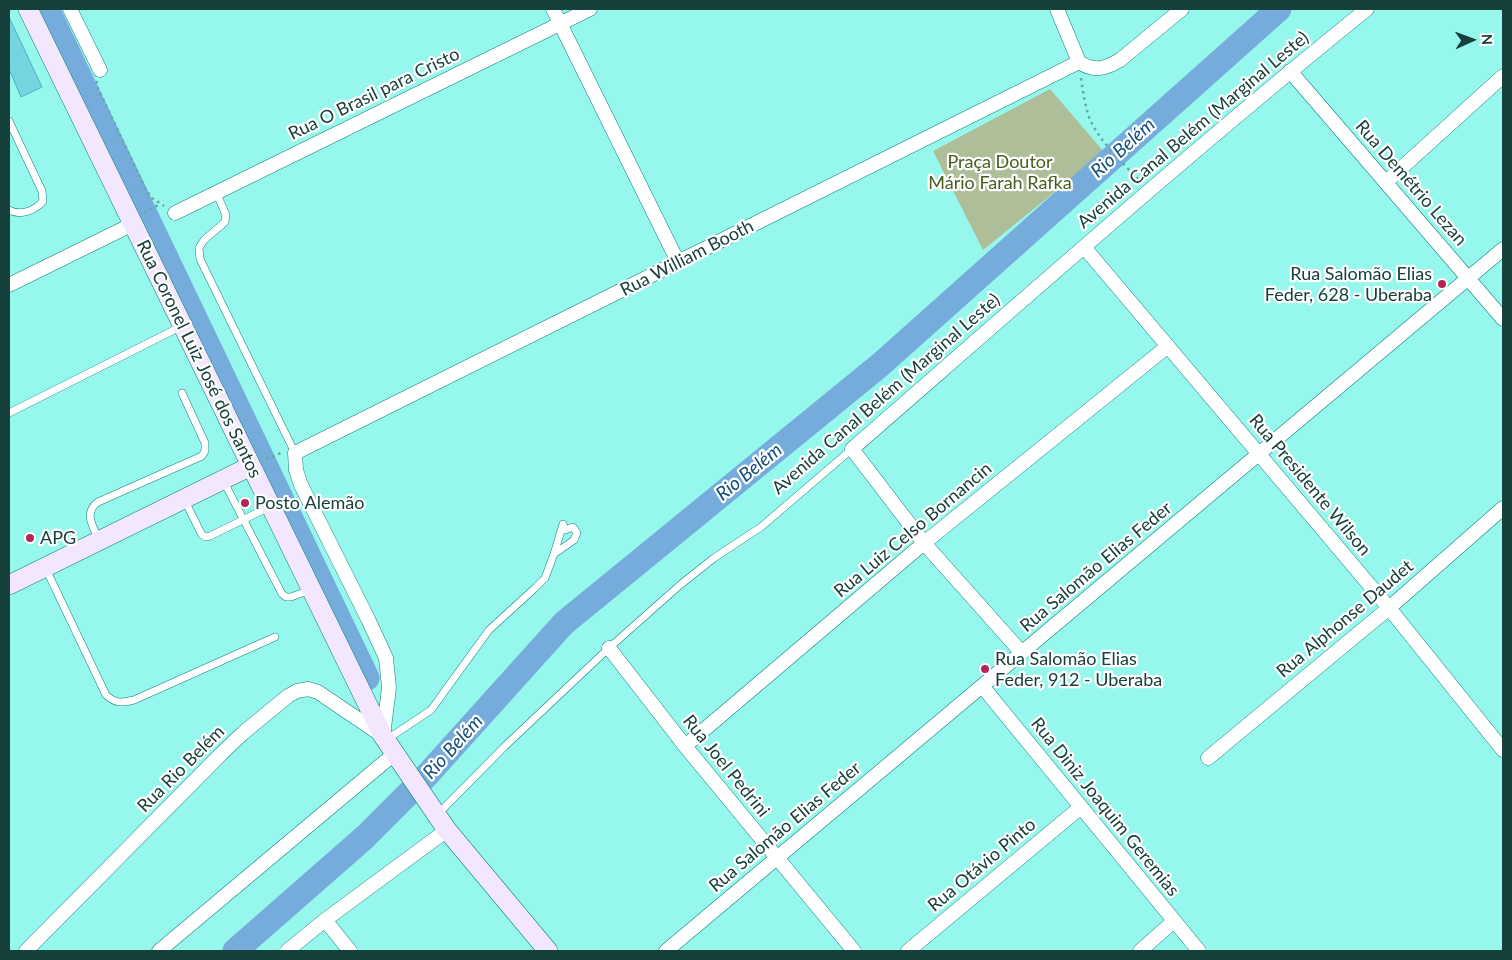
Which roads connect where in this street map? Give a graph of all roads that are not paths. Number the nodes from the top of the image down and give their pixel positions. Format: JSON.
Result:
{"nodes":[{"id":1,"x":28,"y":9,"type":"edge"},
{"id":2,"x":70,"y":9,"type":"edge"},
{"id":3,"x":553,"y":9,"type":"edge"},
{"id":4,"x":590,"y":9,"type":"edge"},
{"id":5,"x":1057,"y":9,"type":"edge"},
{"id":6,"x":1182,"y":9,"type":"edge"},
{"id":7,"x":1366,"y":9,"type":"edge"},
{"id":8,"x":560,"y":24,"type":"junction"},
{"id":9,"x":1079,"y":62,"type":"junction"},
{"id":10,"x":100,"y":70,"type":"road end"},
{"id":11,"x":1290,"y":71,"type":"junction"},
{"id":12,"x":1503,"y":76,"type":"edge"},
{"id":13,"x":9,"y":121,"type":"edge"},
{"id":14,"x":1386,"y":182,"type":"junction"},
{"id":15,"x":216,"y":192,"type":"junction"},
{"id":16,"x":9,"y":210,"type":"edge"},
{"id":17,"x":175,"y":212,"type":"road end"},
{"id":18,"x":133,"y":224,"type":"junction"},
{"id":19,"x":1084,"y":247,"type":"junction"},
{"id":20,"x":1503,"y":249,"type":"edge"},
{"id":21,"x":678,"y":262,"type":"junction"},
{"id":22,"x":1468,"y":279,"type":"junction"},
{"id":23,"x":9,"y":285,"type":"edge"},
{"id":24,"x":1503,"y":319,"type":"edge"},
{"id":25,"x":182,"y":326,"type":"junction"},
{"id":26,"x":1168,"y":346,"type":"junction"},
{"id":27,"x":182,"y":393,"type":"dead end"},
{"id":28,"x":9,"y":413,"type":"edge"},
{"id":29,"x":852,"y":449,"type":"junction"},
{"id":30,"x":295,"y":453,"type":"junction"},
{"id":31,"x":1259,"y":454,"type":"junction"},
{"id":32,"x":257,"y":463,"type":"junction"},
{"id":33,"x":223,"y":480,"type":"junction"},
{"id":34,"x":184,"y":499,"type":"junction"},
{"id":35,"x":270,"y":506,"type":"junction"},
{"id":36,"x":1503,"y":508,"type":"edge"},
{"id":37,"x":243,"y":520,"type":"junction"},
{"id":38,"x":99,"y":540,"type":"junction"},
{"id":39,"x":924,"y":543,"type":"junction"},
{"id":40,"x":554,"y":554,"type":"dead end"},
{"id":41,"x":45,"y":567,"type":"junction"},
{"id":42,"x":9,"y":585,"type":"edge"},
{"id":43,"x":311,"y":590,"type":"junction"},
{"id":44,"x":1389,"y":608,"type":"junction"},
{"id":45,"x":275,"y":637,"type":"dead end"},
{"id":46,"x":609,"y":648,"type":"junction"},
{"id":47,"x":1022,"y":653,"type":"junction"},
{"id":48,"x":982,"y":686,"type":"junction"},
{"id":49,"x":685,"y":746,"type":"junction"},
{"id":50,"x":392,"y":749,"type":"junction"},
{"id":51,"x":1503,"y":750,"type":"edge"},
{"id":52,"x":1208,"y":758,"type":"dead end"},
{"id":53,"x":1081,"y":807,"type":"junction"},
{"id":54,"x":442,"y":823,"type":"junction"},
{"id":55,"x":777,"y":858,"type":"junction"},
{"id":56,"x":324,"y":920,"type":"junction"},
{"id":57,"x":1174,"y":921,"type":"junction"},
{"id":58,"x":26,"y":951,"type":"edge"},
{"id":59,"x":159,"y":951,"type":"edge"},
{"id":60,"x":287,"y":951,"type":"edge"},
{"id":61,"x":350,"y":951,"type":"edge"},
{"id":62,"x":548,"y":951,"type":"edge"},
{"id":63,"x":666,"y":951,"type":"edge"},
{"id":64,"x":854,"y":951,"type":"edge"},
{"id":65,"x":908,"y":951,"type":"edge"},
{"id":66,"x":1140,"y":951,"type":"edge"},
{"id":67,"x":1199,"y":951,"type":"edge"}],
"edges":[{"from":1,"to":18,"type":"street","name":"Rua Coronel Luiz José dos Santos"},
{"from":2,"to":10,"type":"street"},
{"from":3,"to":8,"type":"street"},
{"from":4,"to":8,"type":"street","name":"Rua O Brasil para Cristo"},
{"from":5,"to":9,"type":"street"},
{"from":6,"to":9,"type":"street"},
{"from":7,"to":11,"type":"street","name":"Avenida Canal Belém (Marginal Leste)"},
{"from":8,"to":15,"type":"street","name":"Rua O Brasil para Cristo"},
{"from":8,"to":21,"type":"street"},
{"from":9,"to":21,"type":"street","name":"Rua William Booth"},
{"from":11,"to":14,"type":"street","name":"Rua Demétrio Lezan"},
{"from":11,"to":19,"type":"street","name":"Avenida Canal Belém (Marginal Leste)"},
{"from":12,"to":14,"type":"street"},
{"from":13,"to":16,"type":"lane"},
{"from":14,"to":22,"type":"street","name":"Rua Demétrio Lezan"},
{"from":15,"to":17,"type":"street","name":"Rua O Brasil para Cristo"},
{"from":15,"to":30,"type":"lane"},
{"from":18,"to":23,"type":"street"},
{"from":18,"to":25,"type":"street","name":"Rua Coronel Luiz José dos Santos"},
{"from":19,"to":26,"type":"street","name":"Rua Presidente Wilson"},
{"from":19,"to":29,"type":"street","name":"Avenida Canal Belém (Marginal Leste)"},
{"from":20,"to":22,"type":"street","name":"Rua Salomão Elias Feder"},
{"from":21,"to":30,"type":"street","name":"Rua William Booth"},
{"from":22,"to":24,"type":"street","name":"Rua Demétrio Lezan"},
{"from":22,"to":31,"type":"street","name":"Rua Salomão Elias Feder"},
{"from":25,"to":28,"type":"lane"},
{"from":25,"to":32,"type":"street","name":"Rua Coronel Luiz José dos Santos"},
{"from":26,"to":31,"type":"street","name":"Rua Presidente Wilson"},
{"from":26,"to":39,"type":"street","name":"Rua Luiz Celso Bornancin"},
{"from":27,"to":38,"type":"lane"},
{"from":29,"to":39,"type":"street"},
{"from":29,"to":46,"type":"lane","name":"Avenida Canal Belém (Marginal Leste)"},
{"from":30,"to":50,"type":"street"},
{"from":31,"to":44,"type":"street","name":"Rua Presidente Wilson"},
{"from":31,"to":47,"type":"street","name":"Rua Salomão Elias Feder"},
{"from":32,"to":33,"type":"street"},
{"from":32,"to":35,"type":"street","name":"Rua Coronel Luiz José dos Santos"},
{"from":33,"to":34,"type":"street"},
{"from":33,"to":37,"type":"lane"},
{"from":34,"to":37,"type":"lane"},
{"from":34,"to":38,"type":"street"},
{"from":35,"to":37,"type":"lane"},
{"from":35,"to":43,"type":"street","name":"Rua Coronel Luiz José dos Santos"},
{"from":36,"to":44,"type":"street","name":"Rua Alphonse Daudet"},
{"from":37,"to":43,"type":"lane"},
{"from":38,"to":41,"type":"street"},
{"from":39,"to":47,"type":"street"},
{"from":39,"to":49,"type":"street","name":"Rua Luiz Celso Bornancin"},
{"from":40,"to":50,"type":"lane"},
{"from":41,"to":42,"type":"street"},
{"from":41,"to":45,"type":"lane"},
{"from":43,"to":50,"type":"street","name":"Rua Coronel Luiz José dos Santos"},
{"from":44,"to":51,"type":"street","name":"Rua Presidente Wilson"},
{"from":44,"to":52,"type":"street","name":"Rua Alphonse Daudet"},
{"from":46,"to":49,"type":"street","name":"Rua Joel Pedrini"},
{"from":46,"to":54,"type":"lane","name":"Avenida Canal Belém (Marginal Leste)"},
{"from":47,"to":48,"type":"street","name":"Rua Salomão Elias Feder"},
{"from":48,"to":53,"type":"street","name":"Rua Diniz Joaquim Geremias"},
{"from":48,"to":55,"type":"street","name":"Rua Salomão Elias Feder"},
{"from":49,"to":55,"type":"street","name":"Rua Joel Pedrini"},
{"from":50,"to":54,"type":"street","name":"Rua Coronel Luiz José dos Santos"},
{"from":50,"to":58,"type":"street","name":"Rua Rio Belém"},
{"from":50,"to":59,"type":"street"},
{"from":53,"to":57,"type":"street","name":"Rua Diniz Joaquim Geremias"},
{"from":53,"to":65,"type":"street","name":"Rua Otávio Pinto"},
{"from":54,"to":56,"type":"street","name":"Avenida Canal Belém (Marginal Leste)"},
{"from":54,"to":62,"type":"street","name":"Rua Coronel Luiz José dos Santos"},
{"from":55,"to":63,"type":"street","name":"Rua Salomão Elias Feder"},
{"from":55,"to":64,"type":"street","name":"Rua Joel Pedrini"},
{"from":56,"to":60,"type":"street","name":"Avenida Canal Belém (Marginal Leste)"},
{"from":56,"to":61,"type":"street"},
{"from":57,"to":66,"type":"street"},
{"from":57,"to":67,"type":"street","name":"Rua Diniz Joaquim Geremias"}]}
